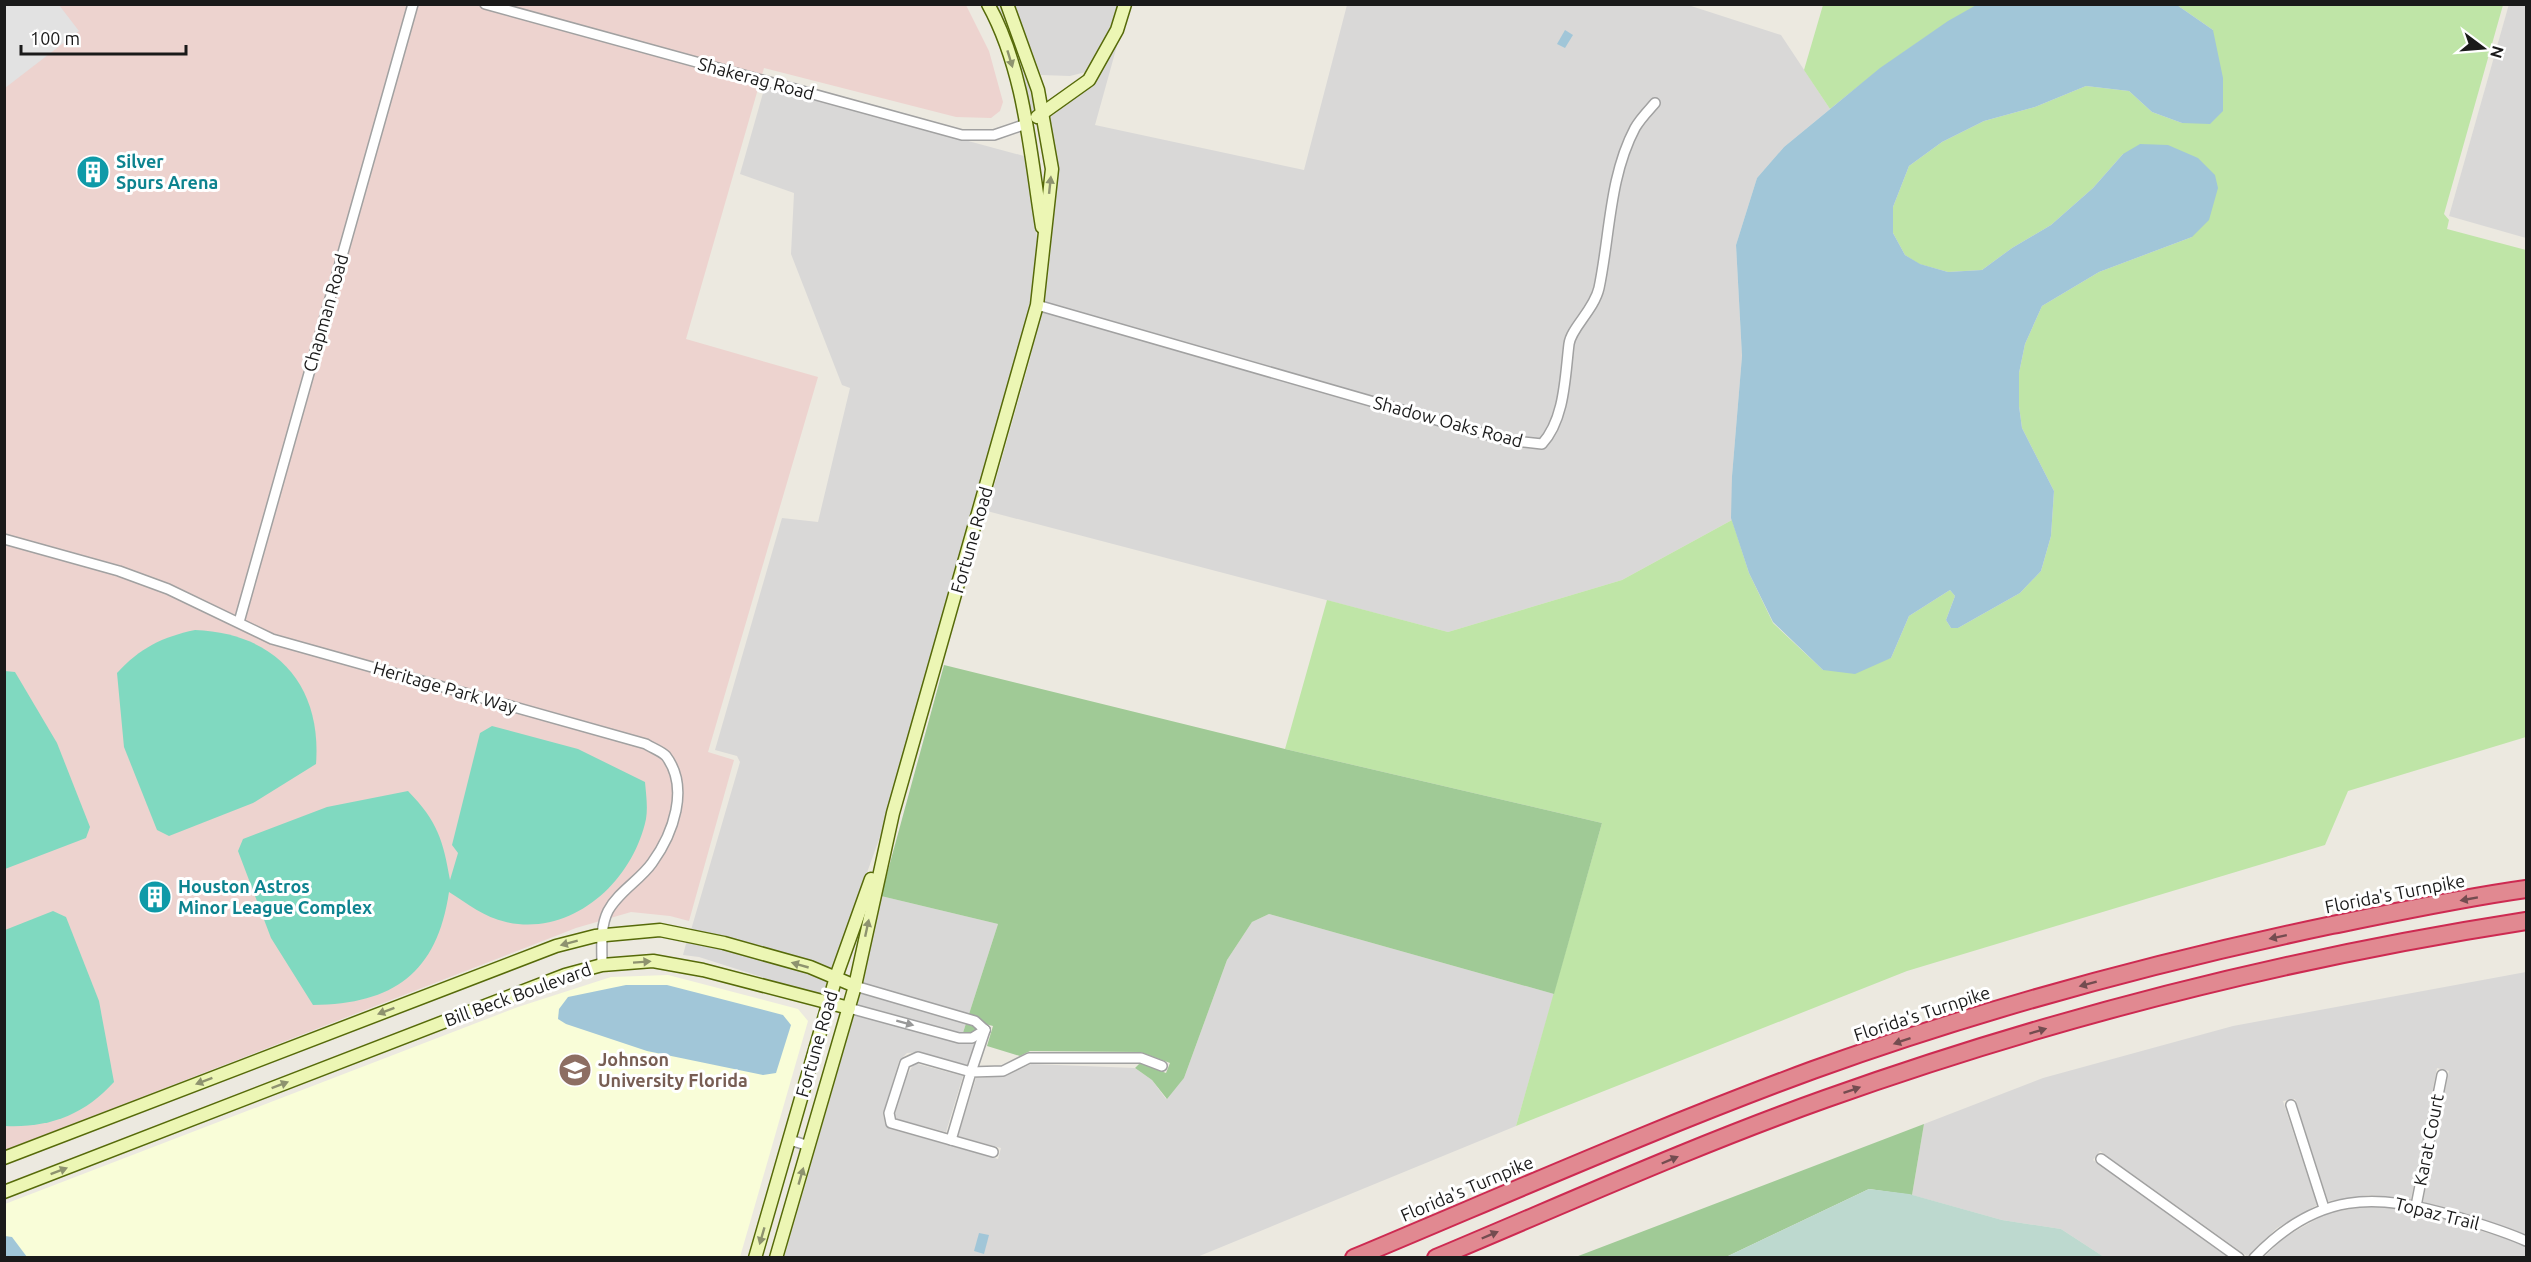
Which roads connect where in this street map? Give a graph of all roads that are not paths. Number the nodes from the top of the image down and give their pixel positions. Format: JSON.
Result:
{"nodes":[{"id":1,"x":413,"y":4,"type":"edge"},
{"id":2,"x":485,"y":4,"type":"edge"},
{"id":3,"x":988,"y":4,"type":"edge"},
{"id":4,"x":1007,"y":4,"type":"edge"},
{"id":5,"x":1125,"y":4,"type":"edge"},
{"id":6,"x":1655,"y":103,"type":"dead end"},
{"id":7,"x":1042,"y":113,"type":"junction"},
{"id":8,"x":1026,"y":124,"type":"junction"},
{"id":9,"x":1044,"y":243,"type":"junction"},
{"id":10,"x":1037,"y":305,"type":"junction"},
{"id":11,"x":4,"y":539,"type":"edge"},
{"id":12,"x":239,"y":622,"type":"junction"},
{"id":13,"x":888,"y":833,"type":"junction"},
{"id":14,"x":2526,"y":889,"type":"edge"},
{"id":15,"x":2526,"y":921,"type":"edge"},
{"id":16,"x":602,"y":935,"type":"junction"},
{"id":17,"x":602,"y":965,"type":"junction"},
{"id":18,"x":836,"y":977,"type":"junction"},
{"id":19,"x":855,"y":986,"type":"junction"},
{"id":20,"x":828,"y":1004,"type":"junction"},
{"id":21,"x":849,"y":1008,"type":"junction"},
{"id":22,"x":985,"y":1030,"type":"junction"},
{"id":23,"x":1162,"y":1066,"type":"dead end"},
{"id":24,"x":971,"y":1072,"type":"junction"},
{"id":25,"x":2442,"y":1075,"type":"dead end"},
{"id":26,"x":2291,"y":1105,"type":"dead end"},
{"id":27,"x":790,"y":1140,"type":"junction"},
{"id":28,"x":951,"y":1140,"type":"junction"},
{"id":29,"x":809,"y":1146,"type":"junction"},
{"id":30,"x":993,"y":1152,"type":"dead end"},
{"id":31,"x":4,"y":1158,"type":"edge"},
{"id":32,"x":2101,"y":1159,"type":"dead end"},
{"id":33,"x":4,"y":1192,"type":"edge"},
{"id":34,"x":2416,"y":1206,"type":"junction"},
{"id":35,"x":2324,"y":1208,"type":"junction"},
{"id":36,"x":2526,"y":1241,"type":"edge"},
{"id":37,"x":755,"y":1257,"type":"edge"},
{"id":38,"x":776,"y":1257,"type":"edge"},
{"id":39,"x":1354,"y":1257,"type":"edge"},
{"id":40,"x":1436,"y":1257,"type":"edge"},
{"id":41,"x":2239,"y":1257,"type":"edge"},
{"id":42,"x":2254,"y":1257,"type":"edge"}],
"edges":[{"from":1,"to":12,"type":"street","name":"Chapman Road"},
{"from":2,"to":8,"type":"street","name":"Shakerag Road"},
{"from":3,"to":8,"type":"main road","name":"Fortune Road","one_way":true},
{"from":4,"to":7,"type":"main road","name":"Fortune Road"},
{"from":5,"to":7,"type":"main road"},
{"from":6,"to":10,"type":"street","name":"Shadow Oaks Road"},
{"from":7,"to":8,"type":"main road"},
{"from":9,"to":7,"type":"main road","name":"Fortune Road","one_way":true},
{"from":8,"to":9,"type":"main road","name":"Fortune Road"},
{"from":9,"to":10,"type":"main road","name":"Fortune Road"},
{"from":10,"to":13,"type":"main road","name":"Fortune Road"},
{"from":11,"to":12,"type":"street","name":"Heritage Park Way"},
{"from":12,"to":16,"type":"street","name":"Heritage Park Way"},
{"from":13,"to":18,"type":"main road","name":"Fortune Road"},
{"from":19,"to":13,"type":"main road","name":"Fortune Road","one_way":true},
{"from":14,"to":39,"type":"highway","name":"Florida's Turnpike","one_way":true},
{"from":40,"to":15,"type":"highway","one_way":true},
{"from":16,"to":17,"type":"street","name":"Heritage Park Way"},
{"from":18,"to":16,"type":"main road","name":"Bill Beck Boulevard","one_way":true},
{"from":16,"to":31,"type":"main road","name":"Bill Beck Boulevard","one_way":true},
{"from":17,"to":20,"type":"main road","name":"Bill Beck Boulevard","one_way":true},
{"from":33,"to":17,"type":"main road","name":"Bill Beck Boulevard","one_way":true},
{"from":18,"to":19,"type":"main road","name":"Bill Beck Boulevard"},
{"from":18,"to":20,"type":"main road","name":"Fortune Road"},
{"from":19,"to":21,"type":"main road","name":"Fortune Road"},
{"from":19,"to":22,"type":"street","name":"Bill Beck Boulevard"},
{"from":20,"to":21,"type":"main road","name":"Bill Beck Boulevard"},
{"from":20,"to":27,"type":"main road","name":"Fortune Road"},
{"from":21,"to":22,"type":"street","name":"Bill Beck Boulevard","one_way":true},
{"from":21,"to":29,"type":"main road","name":"Fortune Road"},
{"from":22,"to":24,"type":"street"},
{"from":23,"to":24,"type":"street"},
{"from":24,"to":28,"type":"street"},
{"from":24,"to":28,"type":"street"},
{"from":25,"to":34,"type":"street","name":"Karat Court"},
{"from":26,"to":35,"type":"street"},
{"from":27,"to":29,"type":"street"},
{"from":27,"to":37,"type":"main road","name":"Fortune Road","one_way":true},
{"from":28,"to":30,"type":"street"},
{"from":38,"to":29,"type":"main road","name":"Fortune Road","one_way":true},
{"from":32,"to":41,"type":"street"},
{"from":34,"to":35,"type":"street","name":"Topaz Trail"},
{"from":34,"to":36,"type":"street","name":"Topaz Trail"},
{"from":35,"to":42,"type":"street","name":"Topaz Trail"}]}
